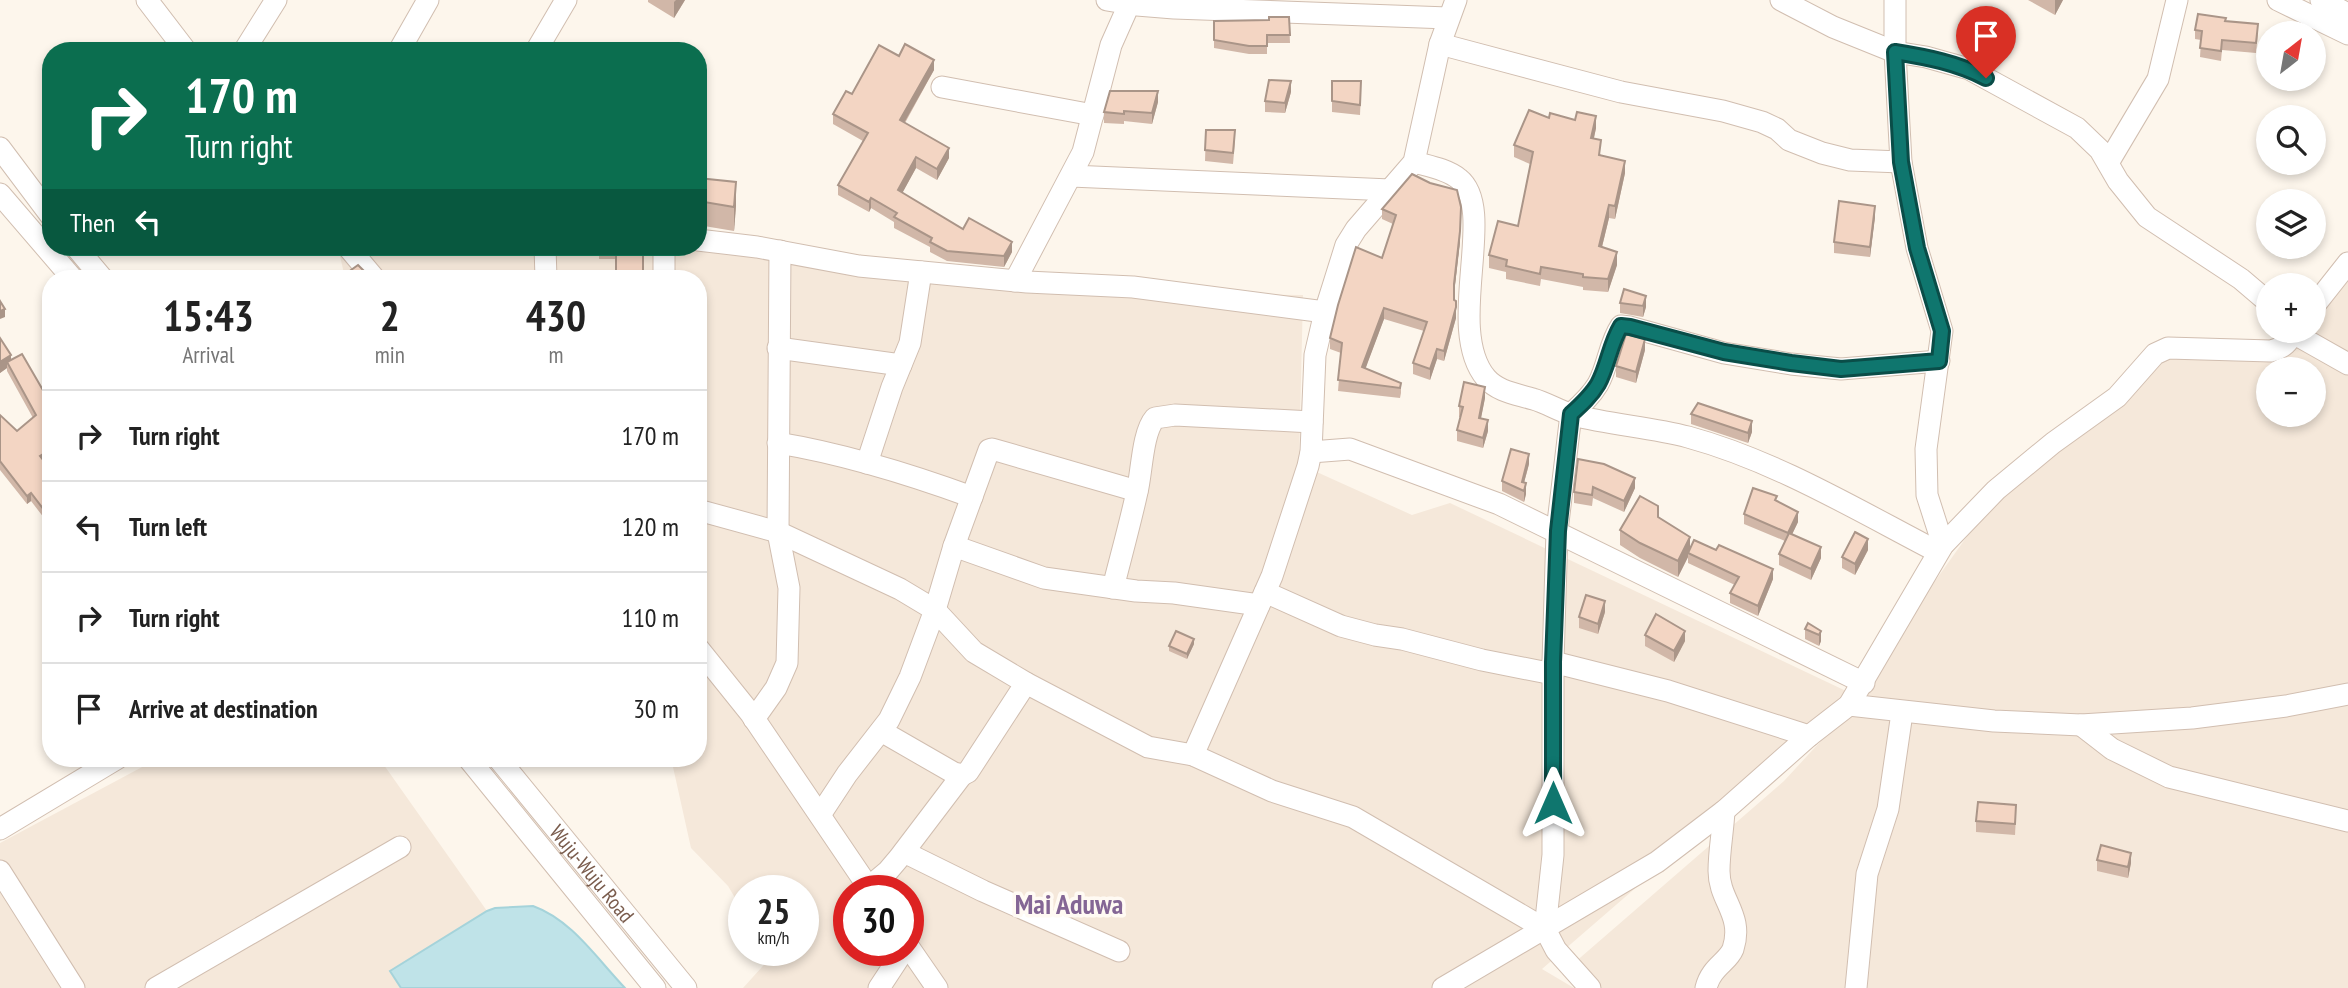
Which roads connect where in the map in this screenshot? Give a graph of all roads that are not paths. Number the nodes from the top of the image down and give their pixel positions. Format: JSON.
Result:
{"nodes":[{"id":1,"x":147,"y":0,"type":"edge"},
{"id":2,"x":276,"y":0,"type":"edge"},
{"id":3,"x":428,"y":0,"type":"edge"},
{"id":4,"x":566,"y":0,"type":"edge"},
{"id":5,"x":1107,"y":0,"type":"edge"},
{"id":6,"x":1781,"y":0,"type":"edge"},
{"id":7,"x":1895,"y":0,"type":"edge"},
{"id":8,"x":2176,"y":0,"type":"edge"},
{"id":9,"x":2278,"y":0,"type":"edge"},
{"id":10,"x":2321,"y":0,"type":"edge"},
{"id":11,"x":1130,"y":2,"type":"edge"},
{"id":12,"x":1354,"y":7,"type":"edge"},
{"id":13,"x":1452,"y":9,"type":"edge"},
{"id":14,"x":2348,"y":14,"type":"edge"},
{"id":15,"x":2348,"y":34,"type":"edge"},
{"id":16,"x":179,"y":42,"type":"edge"},
{"id":17,"x":250,"y":42,"type":"edge"},
{"id":18,"x":404,"y":42,"type":"edge"},
{"id":19,"x":541,"y":42,"type":"edge"},
{"id":20,"x":1440,"y":44,"type":"junction"},
{"id":21,"x":1895,"y":52,"type":"junction"},
{"id":22,"x":942,"y":87,"type":"dead end"},
{"id":23,"x":1093,"y":115,"type":"junction"},
{"id":24,"x":0,"y":148,"type":"edge"},
{"id":25,"x":1414,"y":162,"type":"junction"},
{"id":26,"x":1901,"y":162,"type":"junction"},
{"id":27,"x":2108,"y":163,"type":"junction"},
{"id":28,"x":1071,"y":176,"type":"junction"},
{"id":29,"x":1390,"y":190,"type":"junction"},
{"id":30,"x":0,"y":194,"type":"edge"},
{"id":31,"x":42,"y":204,"type":"edge"},
{"id":32,"x":707,"y":241,"type":"edge"},
{"id":33,"x":42,"y":243,"type":"edge"},
{"id":34,"x":780,"y":251,"type":"junction"},
{"id":35,"x":53,"y":256,"type":"edge"},
{"id":36,"x":84,"y":256,"type":"edge"},
{"id":37,"x":356,"y":256,"type":"edge"},
{"id":38,"x":2348,"y":263,"type":"edge"},
{"id":39,"x":65,"y":270,"type":"edge"},
{"id":40,"x":95,"y":270,"type":"edge"},
{"id":41,"x":367,"y":270,"type":"edge"},
{"id":42,"x":921,"y":272,"type":"junction"},
{"id":43,"x":1015,"y":281,"type":"junction"},
{"id":44,"x":2326,"y":291,"type":"edge"},
{"id":45,"x":2256,"y":292,"type":"edge"},
{"id":46,"x":1325,"y":312,"type":"junction"},
{"id":47,"x":2288,"y":343,"type":"edge"},
{"id":48,"x":2312,"y":343,"type":"edge"},
{"id":49,"x":778,"y":348,"type":"junction"},
{"id":50,"x":1939,"y":361,"type":"junction"},
{"id":51,"x":901,"y":365,"type":"junction"},
{"id":52,"x":2348,"y":365,"type":"edge"},
{"id":53,"x":1571,"y":414,"type":"junction"},
{"id":54,"x":1312,"y":422,"type":"junction"},
{"id":55,"x":778,"y":443,"type":"junction"},
{"id":56,"x":1311,"y":452,"type":"junction"},
{"id":57,"x":867,"y":463,"type":"junction"},
{"id":58,"x":1137,"y":492,"type":"junction"},
{"id":59,"x":972,"y":497,"type":"junction"},
{"id":60,"x":707,"y":512,"type":"edge"},
{"id":61,"x":1558,"y":531,"type":"junction"},
{"id":62,"x":778,"y":532,"type":"junction"},
{"id":63,"x":954,"y":545,"type":"junction"},
{"id":64,"x":1940,"y":548,"type":"junction"},
{"id":65,"x":1113,"y":588,"type":"junction"},
{"id":66,"x":1262,"y":599,"type":"junction"},
{"id":67,"x":935,"y":610,"type":"junction"},
{"id":68,"x":707,"y":659,"type":"edge"},
{"id":69,"x":1553,"y":668,"type":"junction"},
{"id":70,"x":1026,"y":683,"type":"junction"},
{"id":71,"x":1864,"y":683,"type":"junction"},
{"id":72,"x":2348,"y":694,"type":"edge"},
{"id":73,"x":1849,"y":705,"type":"junction"},
{"id":74,"x":1902,"y":713,"type":"junction"},
{"id":75,"x":754,"y":719,"type":"junction"},
{"id":76,"x":2081,"y":725,"type":"junction"},
{"id":77,"x":881,"y":730,"type":"junction"},
{"id":78,"x":1808,"y":736,"type":"junction"},
{"id":79,"x":1193,"y":755,"type":"junction"},
{"id":80,"x":103,"y":767,"type":"edge"},
{"id":81,"x":475,"y":767,"type":"edge"},
{"id":82,"x":505,"y":767,"type":"edge"},
{"id":83,"x":962,"y":775,"type":"junction"},
{"id":84,"x":1724,"y":811,"type":"junction"},
{"id":85,"x":820,"y":815,"type":"junction"},
{"id":86,"x":2348,"y":821,"type":"edge"},
{"id":87,"x":0,"y":828,"type":"edge"},
{"id":88,"x":400,"y":847,"type":"dead end"},
{"id":89,"x":904,"y":852,"type":"junction"},
{"id":90,"x":0,"y":871,"type":"edge"},
{"id":91,"x":861,"y":875,"type":"edge"},
{"id":92,"x":884,"y":875,"type":"edge"},
{"id":93,"x":1545,"y":929,"type":"junction"},
{"id":94,"x":1119,"y":951,"type":"dead end"},
{"id":95,"x":893,"y":966,"type":"edge"},
{"id":96,"x":922,"y":966,"type":"edge"},
{"id":97,"x":74,"y":988,"type":"edge"},
{"id":98,"x":156,"y":988,"type":"edge"},
{"id":99,"x":655,"y":988,"type":"edge"},
{"id":100,"x":686,"y":988,"type":"edge"},
{"id":101,"x":879,"y":988,"type":"edge"},
{"id":102,"x":937,"y":988,"type":"edge"},
{"id":103,"x":1443,"y":988,"type":"edge"},
{"id":104,"x":1590,"y":988,"type":"edge"},
{"id":105,"x":1706,"y":988,"type":"edge"},
{"id":106,"x":1856,"y":988,"type":"edge"}],
"edges":[{"from":1,"to":16,"type":"street"},
{"from":2,"to":17,"type":"street"},
{"from":3,"to":18,"type":"street"},
{"from":4,"to":19,"type":"street"},
{"from":5,"to":11,"type":"street"},
{"from":6,"to":21,"type":"street"},
{"from":7,"to":21,"type":"street"},
{"from":8,"to":27,"type":"street"},
{"from":9,"to":15,"type":"street"},
{"from":10,"to":14,"type":"street"},
{"from":11,"to":12,"type":"street"},
{"from":11,"to":23,"type":"street"},
{"from":12,"to":13,"type":"street"},
{"from":13,"to":20,"type":"street"},
{"from":20,"to":25,"type":"street"},
{"from":20,"to":26,"type":"street"},
{"from":21,"to":26,"type":"street"},
{"from":21,"to":27,"type":"street"},
{"from":22,"to":23,"type":"street"},
{"from":23,"to":28,"type":"street"},
{"from":24,"to":31,"type":"street"},
{"from":25,"to":29,"type":"street"},
{"from":25,"to":53,"type":"street"},
{"from":26,"to":50,"type":"street"},
{"from":27,"to":45,"type":"street"},
{"from":28,"to":29,"type":"street"},
{"from":28,"to":43,"type":"street"},
{"from":29,"to":46,"type":"street"},
{"from":30,"to":33,"type":"street"},
{"from":32,"to":34,"type":"street"},
{"from":34,"to":42,"type":"street"},
{"from":34,"to":49,"type":"street"},
{"from":35,"to":39,"type":"street"},
{"from":36,"to":40,"type":"street"},
{"from":37,"to":41,"type":"street"},
{"from":38,"to":44,"type":"street"},
{"from":42,"to":43,"type":"street"},
{"from":42,"to":51,"type":"street"},
{"from":43,"to":46,"type":"street"},
{"from":46,"to":54,"type":"street"},
{"from":47,"to":64,"type":"street"},
{"from":48,"to":52,"type":"street"},
{"from":49,"to":51,"type":"street"},
{"from":49,"to":55,"type":"street"},
{"from":50,"to":53,"type":"street"},
{"from":50,"to":64,"type":"street"},
{"from":51,"to":57,"type":"street"},
{"from":53,"to":61,"type":"street"},
{"from":53,"to":64,"type":"street"},
{"from":54,"to":56,"type":"street"},
{"from":54,"to":58,"type":"street"},
{"from":55,"to":57,"type":"street"},
{"from":55,"to":62,"type":"street"},
{"from":56,"to":61,"type":"street"},
{"from":56,"to":66,"type":"street"},
{"from":57,"to":59,"type":"street"},
{"from":58,"to":59,"type":"street"},
{"from":58,"to":65,"type":"street"},
{"from":59,"to":63,"type":"street"},
{"from":60,"to":62,"type":"street"},
{"from":61,"to":69,"type":"street"},
{"from":61,"to":71,"type":"street"},
{"from":62,"to":67,"type":"street"},
{"from":62,"to":75,"type":"street"},
{"from":63,"to":65,"type":"street"},
{"from":63,"to":67,"type":"street"},
{"from":64,"to":71,"type":"street"},
{"from":65,"to":66,"type":"street"},
{"from":66,"to":69,"type":"street"},
{"from":66,"to":79,"type":"street"},
{"from":67,"to":70,"type":"street"},
{"from":67,"to":77,"type":"street"},
{"from":68,"to":75,"type":"street"},
{"from":69,"to":78,"type":"street"},
{"from":69,"to":93,"type":"street"},
{"from":70,"to":79,"type":"street"},
{"from":70,"to":83,"type":"street"},
{"from":71,"to":73,"type":"street"},
{"from":72,"to":76,"type":"street"},
{"from":73,"to":74,"type":"street"},
{"from":73,"to":78,"type":"street"},
{"from":74,"to":76,"type":"street"},
{"from":74,"to":106,"type":"street"},
{"from":75,"to":85,"type":"street"},
{"from":76,"to":86,"type":"street"},
{"from":77,"to":83,"type":"street"},
{"from":77,"to":85,"type":"street"},
{"from":78,"to":84,"type":"street"},
{"from":79,"to":93,"type":"street"},
{"from":80,"to":87,"type":"street"},
{"from":81,"to":99,"type":"street","name":"Wuju-Wuju Road"},
{"from":82,"to":100,"type":"street","name":"Wuju-Wuju Road"},
{"from":83,"to":89,"type":"street"},
{"from":84,"to":93,"type":"street"},
{"from":84,"to":105,"type":"street"},
{"from":85,"to":91,"type":"street"},
{"from":88,"to":98,"type":"street"},
{"from":89,"to":92,"type":"street"},
{"from":89,"to":94,"type":"street"},
{"from":90,"to":97,"type":"street"},
{"from":93,"to":103,"type":"street"},
{"from":93,"to":104,"type":"street"},
{"from":95,"to":101,"type":"street"},
{"from":96,"to":102,"type":"street"}]}
